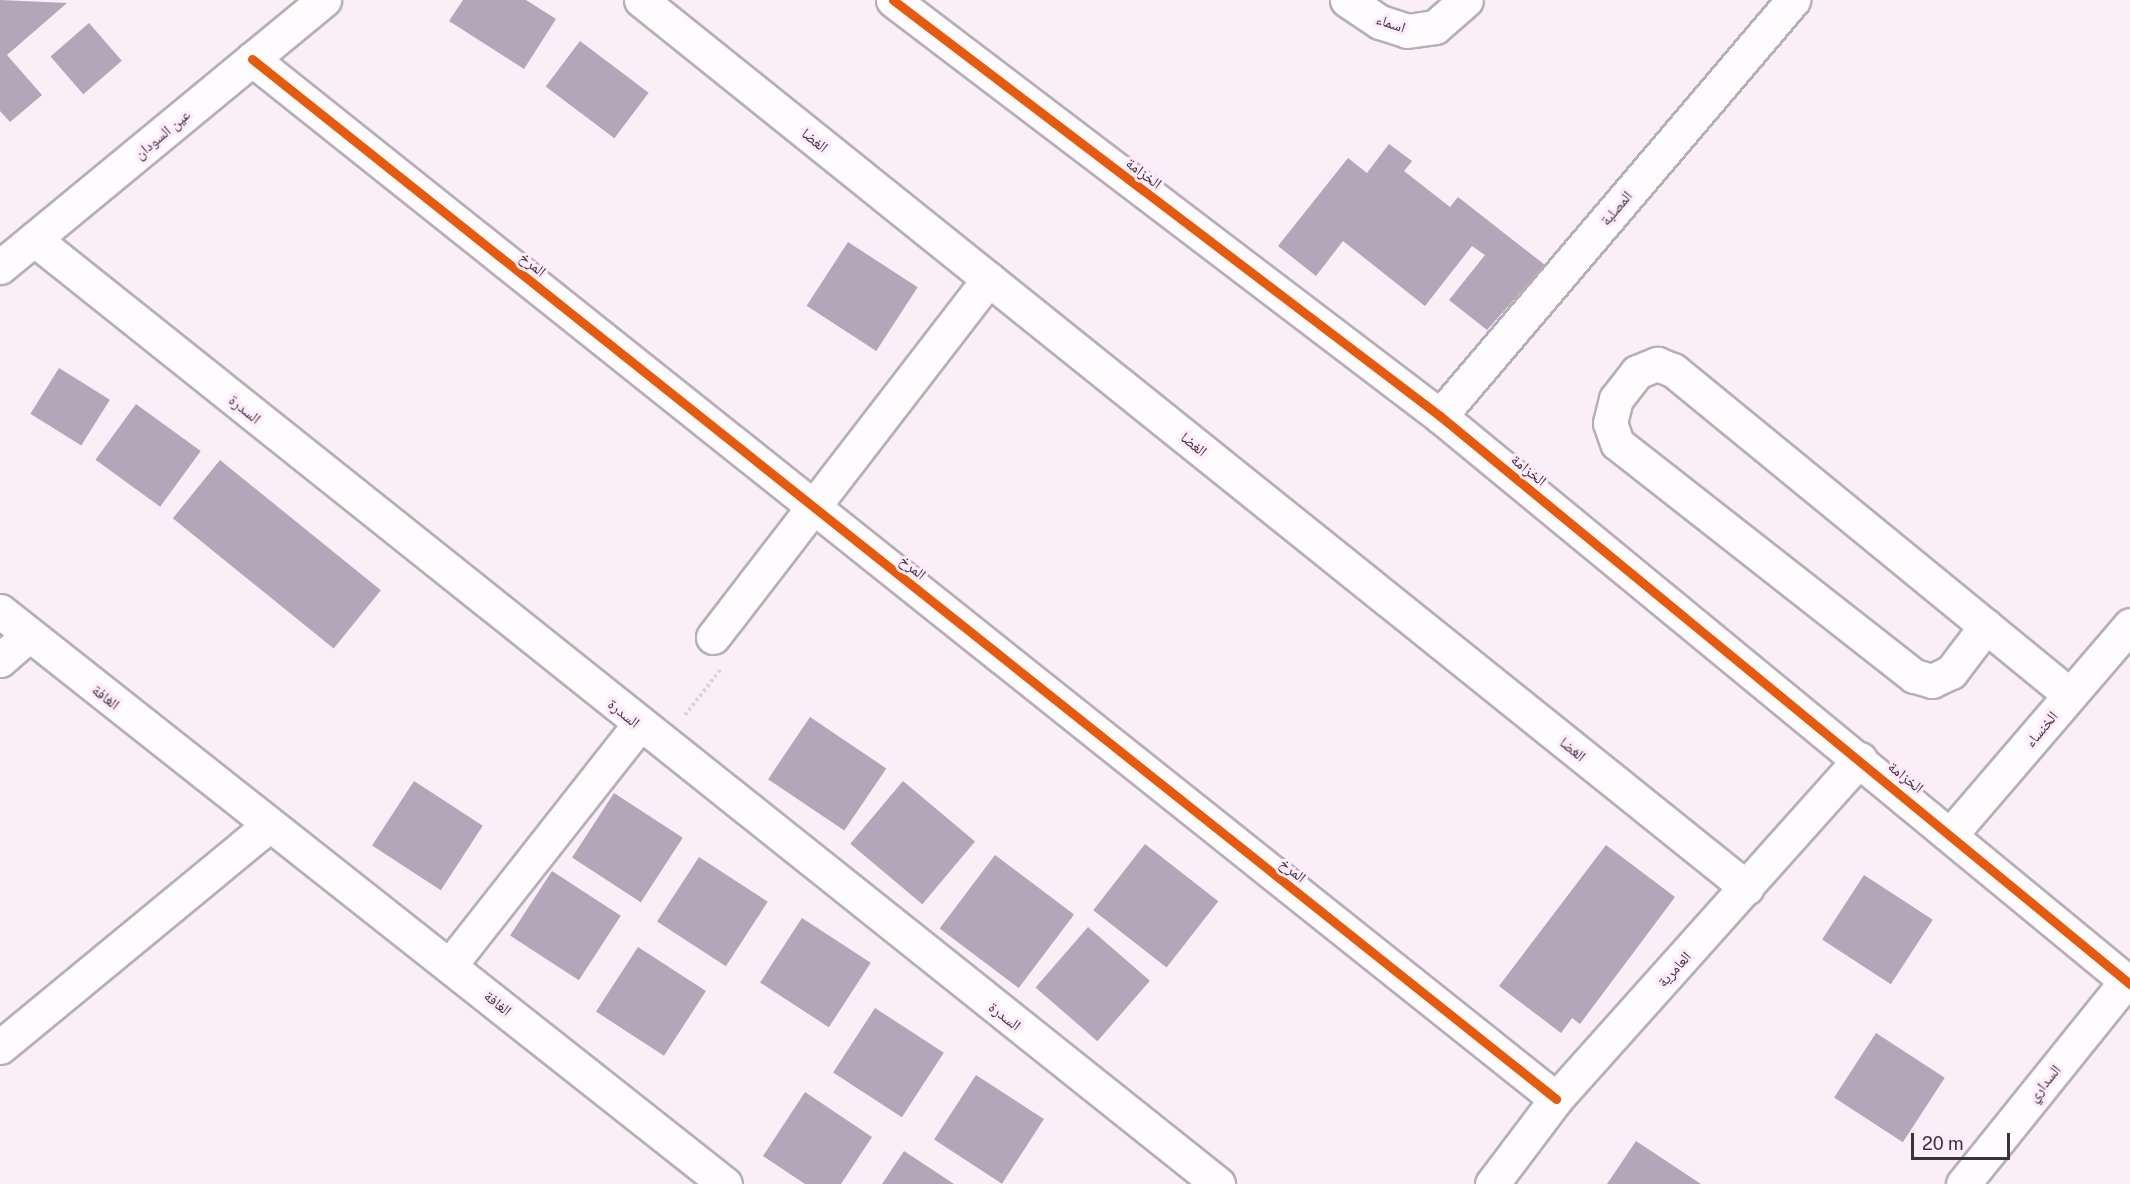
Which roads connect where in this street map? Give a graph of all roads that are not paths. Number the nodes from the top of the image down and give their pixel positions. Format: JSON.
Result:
{"nodes":[{"id":1,"x":324,"y":0,"type":"edge"},
{"id":2,"x":641,"y":0,"type":"edge"},
{"id":3,"x":893,"y":0,"type":"edge"},
{"id":4,"x":1347,"y":0,"type":"edge"},
{"id":5,"x":1466,"y":0,"type":"edge"},
{"id":6,"x":1792,"y":0,"type":"edge"},
{"id":7,"x":252,"y":59,"type":"junction"},
{"id":8,"x":34,"y":239,"type":"junction"},
{"id":9,"x":0,"y":267,"type":"edge"},
{"id":10,"x":989,"y":279,"type":"junction"},
{"id":11,"x":1440,"y":416,"type":"junction"},
{"id":12,"x":813,"y":507,"type":"junction"},
{"id":13,"x":0,"y":611,"type":"edge"},
{"id":14,"x":2130,"y":624,"type":"edge"},
{"id":15,"x":1986,"y":626,"type":"junction"},
{"id":16,"x":28,"y":636,"type":"junction"},
{"id":17,"x":712,"y":637,"type":"road end"},
{"id":18,"x":0,"y":660,"type":"edge"},
{"id":19,"x":2070,"y":695,"type":"junction"},
{"id":20,"x":651,"y":735,"type":"junction"},
{"id":21,"x":1860,"y":759,"type":"junction"},
{"id":22,"x":269,"y":825,"type":"junction"},
{"id":23,"x":1952,"y":834,"type":"junction"},
{"id":24,"x":1747,"y":888,"type":"junction"},
{"id":25,"x":450,"y":965,"type":"junction"},
{"id":26,"x":2128,"y":983,"type":"edge"},
{"id":27,"x":0,"y":1047,"type":"edge"},
{"id":28,"x":1556,"y":1099,"type":"junction"},
{"id":29,"x":725,"y":1184,"type":"edge"},
{"id":30,"x":1218,"y":1184,"type":"edge"},
{"id":31,"x":1492,"y":1184,"type":"edge"},
{"id":32,"x":1963,"y":1184,"type":"edge"}],
"edges":[{"from":1,"to":7,"type":"street","name":"عين السودان"},
{"from":2,"to":10,"type":"street","name":"الغضا"},
{"from":3,"to":11,"type":"street","name":"الخزامة"},
{"from":4,"to":5,"type":"street","name":"اسماء"},
{"from":6,"to":11,"type":"street","name":"المصلبة"},
{"from":7,"to":8,"type":"street","name":"عين السودان"},
{"from":7,"to":12,"type":"street","name":"المرخ"},
{"from":8,"to":9,"type":"street","name":"عين السودان"},
{"from":8,"to":20,"type":"street","name":"السدرة"},
{"from":10,"to":12,"type":"street"},
{"from":10,"to":24,"type":"street","name":"الغضا"},
{"from":11,"to":21,"type":"street","name":"الخزامة"},
{"from":12,"to":17,"type":"street"},
{"from":12,"to":28,"type":"street","name":"المرخ"},
{"from":13,"to":16,"type":"street","name":"الغافة"},
{"from":14,"to":19,"type":"street","name":"الخنساء"},
{"from":15,"to":15,"type":"street"},
{"from":15,"to":19,"type":"street"},
{"from":16,"to":18,"type":"street"},
{"from":16,"to":22,"type":"street","name":"الغافة"},
{"from":19,"to":23,"type":"street","name":"الخنساء"},
{"from":20,"to":25,"type":"street"},
{"from":20,"to":30,"type":"street","name":"السدرة"},
{"from":21,"to":23,"type":"street","name":"الخزامة"},
{"from":21,"to":24,"type":"street","name":"العامرية"},
{"from":22,"to":25,"type":"street","name":"الغافة"},
{"from":22,"to":27,"type":"street"},
{"from":23,"to":26,"type":"street","name":"الخزامة"},
{"from":24,"to":28,"type":"street","name":"العامرية"},
{"from":25,"to":29,"type":"street","name":"الغافة"},
{"from":26,"to":32,"type":"street","name":"السداري"},
{"from":28,"to":31,"type":"street","name":"العامرية"}]}
